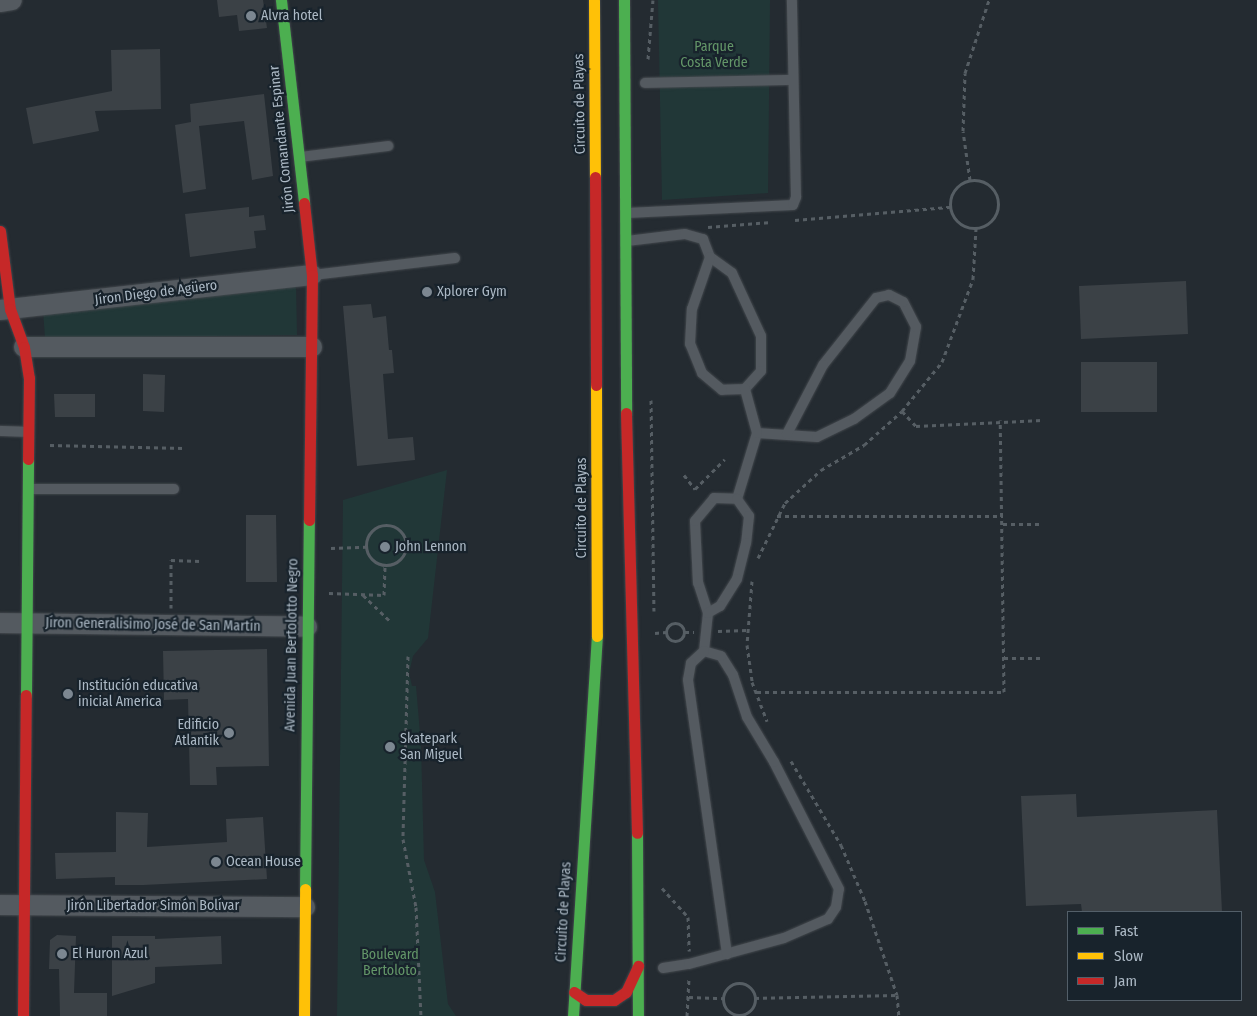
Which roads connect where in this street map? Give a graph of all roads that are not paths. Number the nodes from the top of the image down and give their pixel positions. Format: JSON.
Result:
{"nodes":[{"id":1,"x":12,"y":0,"type":"edge"},
{"id":2,"x":281,"y":0,"type":"edge"},
{"id":3,"x":594,"y":0,"type":"edge"},
{"id":4,"x":624,"y":0,"type":"edge"},
{"id":5,"x":792,"y":0,"type":"edge"},
{"id":6,"x":0,"y":2,"type":"edge"},
{"id":7,"x":793,"y":80,"type":"junction"},
{"id":8,"x":645,"y":84,"type":"road end"},
{"id":9,"x":388,"y":146,"type":"dead end"},
{"id":10,"x":299,"y":157,"type":"junction"},
{"id":11,"x":626,"y":213,"type":"junction"},
{"id":12,"x":0,"y":231,"type":"edge"},
{"id":13,"x":626,"y":241,"type":"junction"},
{"id":14,"x":710,"y":257,"type":"junction"},
{"id":15,"x":455,"y":258,"type":"dead end"},
{"id":16,"x":312,"y":275,"type":"junction"},
{"id":17,"x":5,"y":310,"type":"edge"},
{"id":18,"x":312,"y":347,"type":"junction"},
{"id":19,"x":24,"y":348,"type":"junction"},
{"id":20,"x":745,"y":389,"type":"junction"},
{"id":21,"x":0,"y":431,"type":"edge"},
{"id":22,"x":28,"y":432,"type":"junction"},
{"id":23,"x":758,"y":433,"type":"junction"},
{"id":24,"x":787,"y":434,"type":"junction"},
{"id":25,"x":27,"y":489,"type":"junction"},
{"id":26,"x":174,"y":489,"type":"dead end"},
{"id":27,"x":736,"y":499,"type":"junction"},
{"id":28,"x":708,"y":613,"type":"junction"},
{"id":29,"x":0,"y":623,"type":"edge"},
{"id":30,"x":27,"y":624,"type":"junction"},
{"id":31,"x":307,"y":627,"type":"junction"},
{"id":32,"x":704,"y":651,"type":"junction"},
{"id":33,"x":0,"y":905,"type":"edge"},
{"id":34,"x":24,"y":906,"type":"junction"},
{"id":35,"x":305,"y":907,"type":"junction"},
{"id":36,"x":727,"y":954,"type":"junction"},
{"id":37,"x":638,"y":966,"type":"junction"},
{"id":38,"x":663,"y":968,"type":"dead end"},
{"id":39,"x":574,"y":992,"type":"junction"},
{"id":40,"x":22,"y":1016,"type":"edge"},
{"id":41,"x":304,"y":1016,"type":"edge"},
{"id":42,"x":573,"y":1016,"type":"edge"},
{"id":43,"x":638,"y":1016,"type":"edge"}],
"edges":[{"from":1,"to":6,"type":"street"},
{"from":2,"to":10,"type":"main road","name":"Jirón Comandante Espinar"},
{"from":3,"to":39,"type":"main road","name":"Circuito de Playas"},
{"from":4,"to":11,"type":"main road"},
{"from":5,"to":7,"type":"lane"},
{"from":7,"to":8,"type":"lane"},
{"from":7,"to":11,"type":"lane"},
{"from":9,"to":10,"type":"lane"},
{"from":10,"to":16,"type":"main road","name":"Jirón Comandante Espinar"},
{"from":11,"to":13,"type":"main road"},
{"from":12,"to":17,"type":"main road"},
{"from":13,"to":14,"type":"lane"},
{"from":13,"to":37,"type":"main road"},
{"from":14,"to":20,"type":"lane"},
{"from":14,"to":20,"type":"lane"},
{"from":15,"to":16,"type":"lane"},
{"from":16,"to":17,"type":"street","name":"Jíron Diego de Agüero"},
{"from":16,"to":18,"type":"main road","name":"Avenida Juan Bertolotto Negro"},
{"from":17,"to":19,"type":"main road"},
{"from":18,"to":19,"type":"street"},
{"from":18,"to":31,"type":"main road","name":"Avenida Juan Bertolotto Negro"},
{"from":19,"to":22,"type":"main road"},
{"from":20,"to":23,"type":"lane"},
{"from":21,"to":22,"type":"lane"},
{"from":22,"to":25,"type":"main road"},
{"from":23,"to":24,"type":"lane"},
{"from":23,"to":27,"type":"lane"},
{"from":24,"to":24,"type":"lane"},
{"from":25,"to":26,"type":"lane"},
{"from":25,"to":30,"type":"main road"},
{"from":27,"to":28,"type":"lane"},
{"from":27,"to":28,"type":"lane"},
{"from":28,"to":32,"type":"lane"},
{"from":29,"to":30,"type":"street","name":"Jíron Generalisimo José de San Martín"},
{"from":30,"to":31,"type":"street","name":"Jíron Generalisimo José de San Martín"},
{"from":30,"to":34,"type":"main road"},
{"from":31,"to":35,"type":"main road","name":"Avenida Juan Bertolotto Negro"},
{"from":32,"to":36,"type":"lane"},
{"from":32,"to":36,"type":"lane"},
{"from":33,"to":34,"type":"street","name":"Jirón Libertador Simón Bolívar"},
{"from":34,"to":35,"type":"street","name":"Jirón Libertador Simón Bolívar"},
{"from":34,"to":40,"type":"main road"},
{"from":35,"to":41,"type":"main road","name":"Avenida Juan Bertolotto Negro"},
{"from":36,"to":38,"type":"lane"},
{"from":37,"to":39,"type":"main road"},
{"from":37,"to":43,"type":"main road"},
{"from":39,"to":42,"type":"main road","name":"Circuito de Playas"}]}
